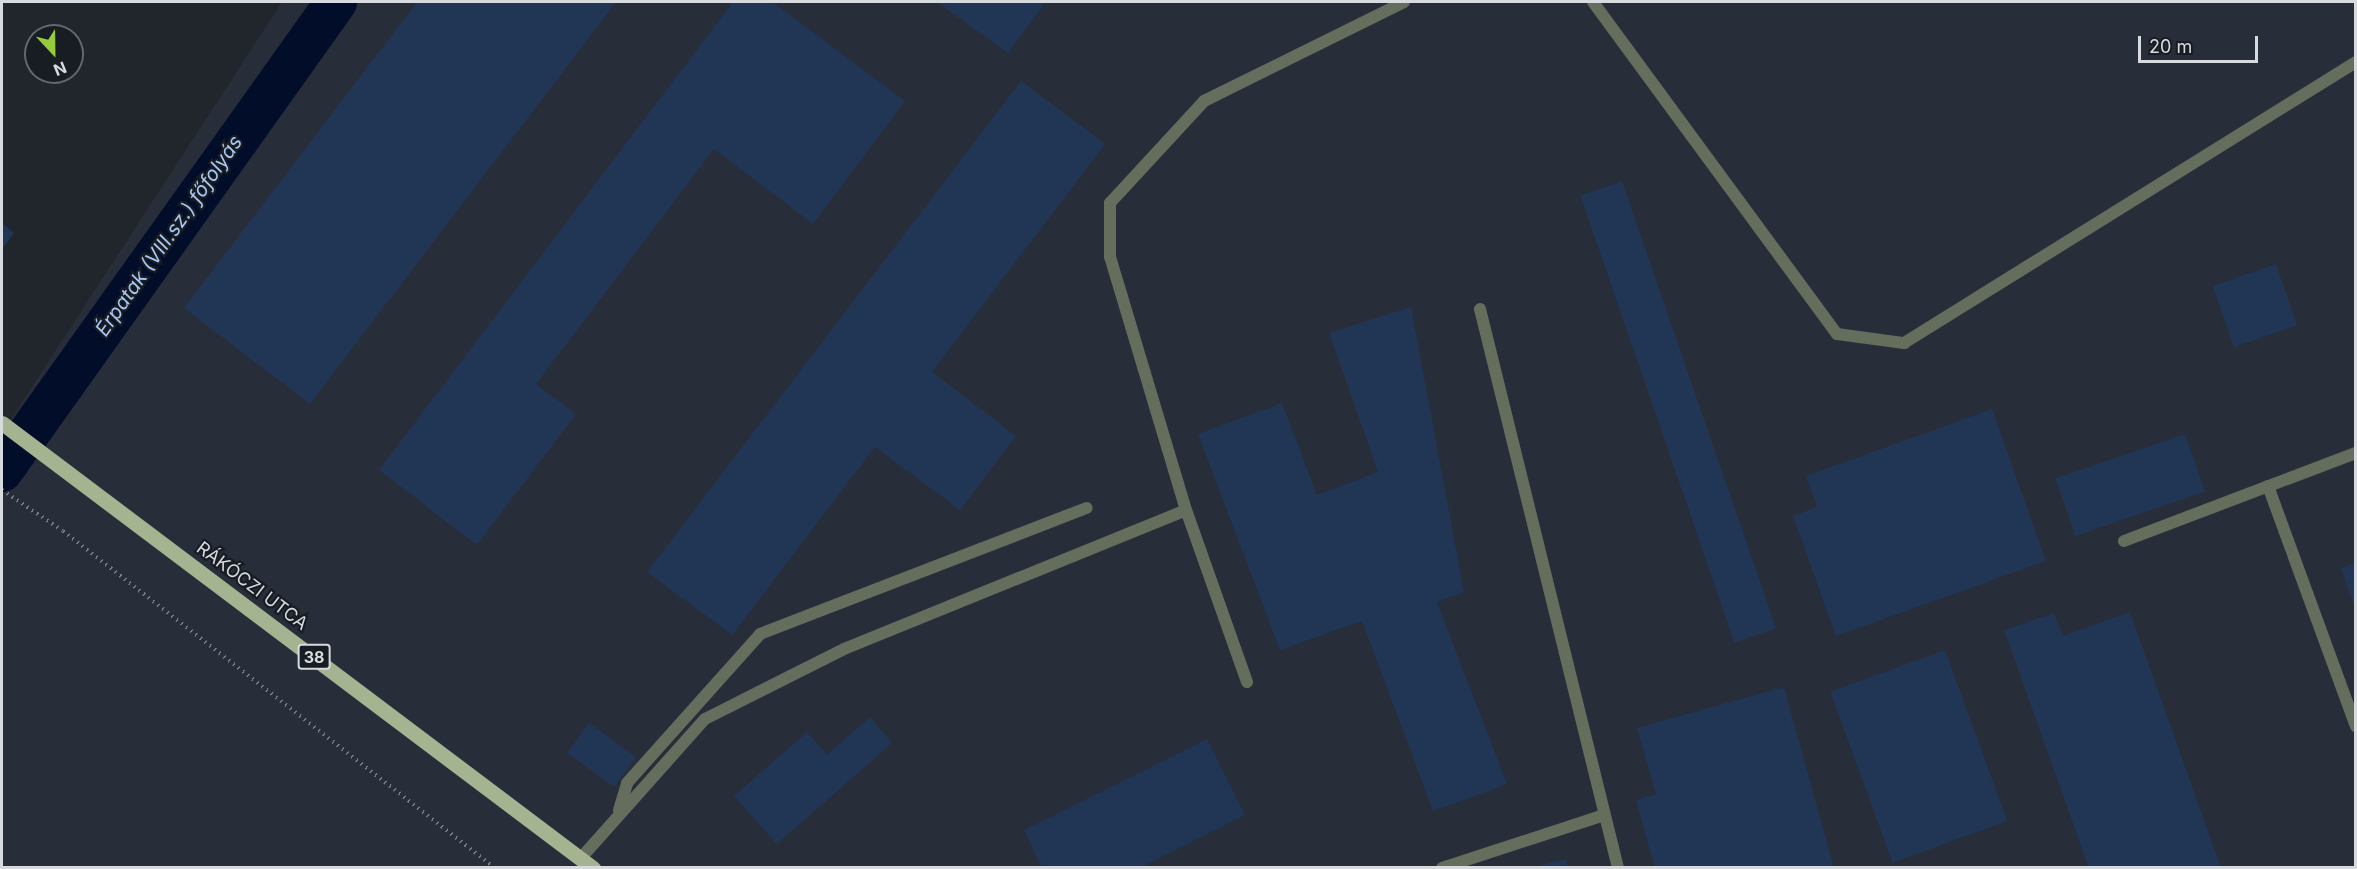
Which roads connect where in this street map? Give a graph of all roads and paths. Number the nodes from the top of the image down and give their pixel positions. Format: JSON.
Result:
{"nodes":[{"id":1,"x":1404,"y":2,"type":"edge"},
{"id":2,"x":1593,"y":2,"type":"edge"},
{"id":3,"x":2355,"y":62,"type":"edge"},
{"id":4,"x":1480,"y":309,"type":"dead end"},
{"id":5,"x":2,"y":423,"type":"edge"},
{"id":6,"x":2355,"y":453,"type":"edge"},
{"id":7,"x":2268,"y":486,"type":"junction"},
{"id":8,"x":2,"y":490,"type":"edge"},
{"id":9,"x":1087,"y":508,"type":"dead end"},
{"id":10,"x":1186,"y":510,"type":"junction"},
{"id":11,"x":2124,"y":541,"type":"dead end"},
{"id":12,"x":1247,"y":682,"type":"dead end"},
{"id":13,"x":2355,"y":726,"type":"edge"},
{"id":14,"x":618,"y":814,"type":"junction"},
{"id":15,"x":1604,"y":815,"type":"junction"},
{"id":16,"x":581,"y":858,"type":"junction"},
{"id":17,"x":495,"y":867,"type":"edge"},
{"id":18,"x":593,"y":867,"type":"edge"},
{"id":19,"x":1442,"y":867,"type":"edge"},
{"id":20,"x":1618,"y":867,"type":"edge"}],
"edges":[{"from":1,"to":10,"type":"lane"},
{"from":2,"to":3,"type":"lane"},
{"from":4,"to":15,"type":"lane"},
{"from":5,"to":16,"type":"main road","name":"RÁKÓCZI UTCA","number":"38"},
{"from":6,"to":7,"type":"lane"},
{"from":7,"to":11,"type":"lane"},
{"from":7,"to":13,"type":"lane"},
{"from":8,"to":17,"type":"path"},
{"from":9,"to":14,"type":"lane"},
{"from":10,"to":12,"type":"lane"},
{"from":10,"to":14,"type":"lane"},
{"from":14,"to":16,"type":"lane"},
{"from":15,"to":19,"type":"lane"},
{"from":15,"to":20,"type":"lane"},
{"from":16,"to":18,"type":"main road","name":"RÁKÓCZI UTCA","number":"38"}]}
